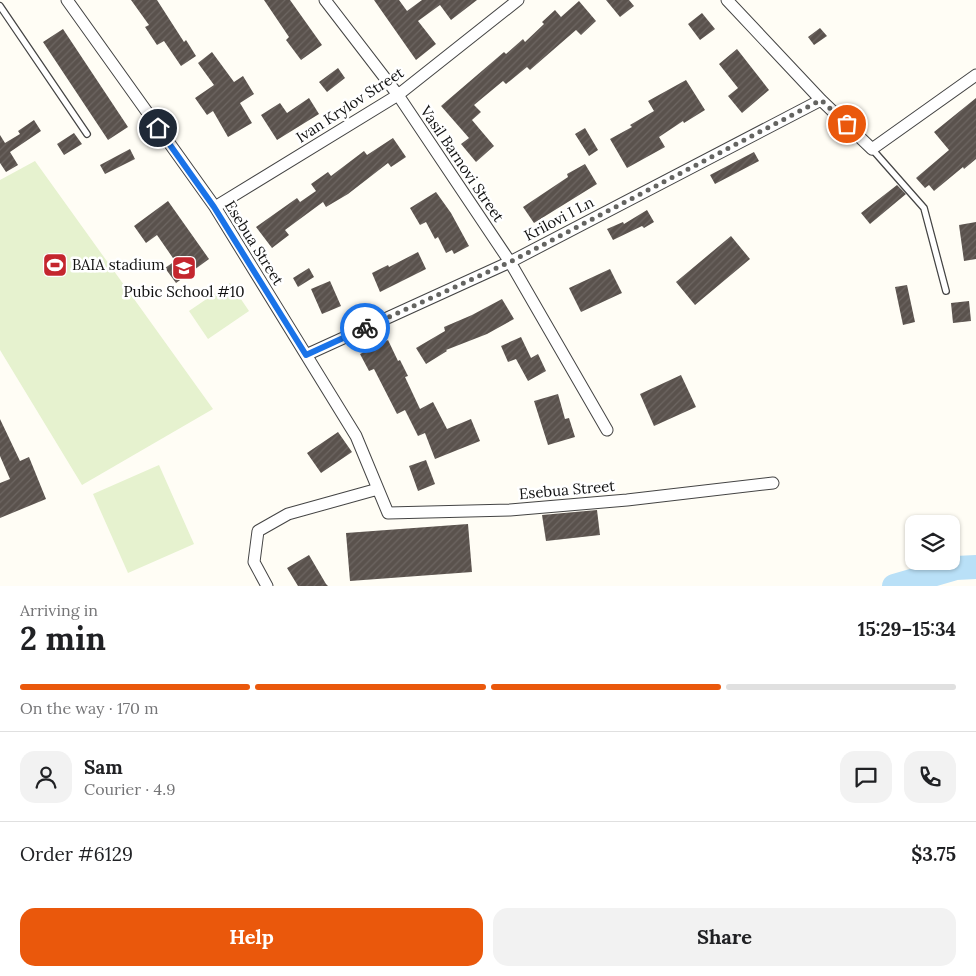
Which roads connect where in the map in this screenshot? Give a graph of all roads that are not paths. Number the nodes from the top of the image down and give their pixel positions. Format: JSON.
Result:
{"nodes":[{"id":1,"x":67,"y":0,"type":"edge"},
{"id":2,"x":325,"y":0,"type":"edge"},
{"id":3,"x":518,"y":0,"type":"edge"},
{"id":4,"x":727,"y":0,"type":"edge"},
{"id":5,"x":0,"y":6,"type":"edge"},
{"id":6,"x":976,"y":75,"type":"edge"},
{"id":7,"x":398,"y":95,"type":"junction"},
{"id":8,"x":821,"y":100,"type":"junction"},
{"id":9,"x":87,"y":134,"type":"dead end"},
{"id":10,"x":872,"y":149,"type":"junction"},
{"id":11,"x":214,"y":207,"type":"junction"},
{"id":12,"x":510,"y":262,"type":"junction"},
{"id":13,"x":946,"y":292,"type":"dead end"},
{"id":14,"x":306,"y":355,"type":"junction"},
{"id":15,"x":607,"y":430,"type":"dead end"},
{"id":16,"x":774,"y":483,"type":"dead end"},
{"id":17,"x":378,"y":489,"type":"junction"},
{"id":18,"x":267,"y":586,"type":"edge"}],
"edges":[{"from":1,"to":11,"type":"street","name":"Esebua Street"},
{"from":2,"to":7,"type":"street","name":"Vasil Barnovi Street"},
{"from":3,"to":7,"type":"street","name":"Ivan Krylov Street"},
{"from":4,"to":8,"type":"street"},
{"from":5,"to":9,"type":"lane"},
{"from":6,"to":10,"type":"street"},
{"from":7,"to":11,"type":"street","name":"Ivan Krylov Street"},
{"from":7,"to":12,"type":"street","name":"Vasil Barnovi Street"},
{"from":8,"to":10,"type":"street"},
{"from":8,"to":12,"type":"street","name":"Krilovi I Ln"},
{"from":10,"to":13,"type":"lane"},
{"from":11,"to":14,"type":"street","name":"Esebua Street"},
{"from":12,"to":14,"type":"street","name":"Krilovi I Ln"},
{"from":12,"to":15,"type":"street","name":"Vasil Barnovi Street"},
{"from":14,"to":17,"type":"street","name":"Esebua Street"},
{"from":16,"to":17,"type":"street","name":"Esebua Street"},
{"from":17,"to":18,"type":"street"}]}
